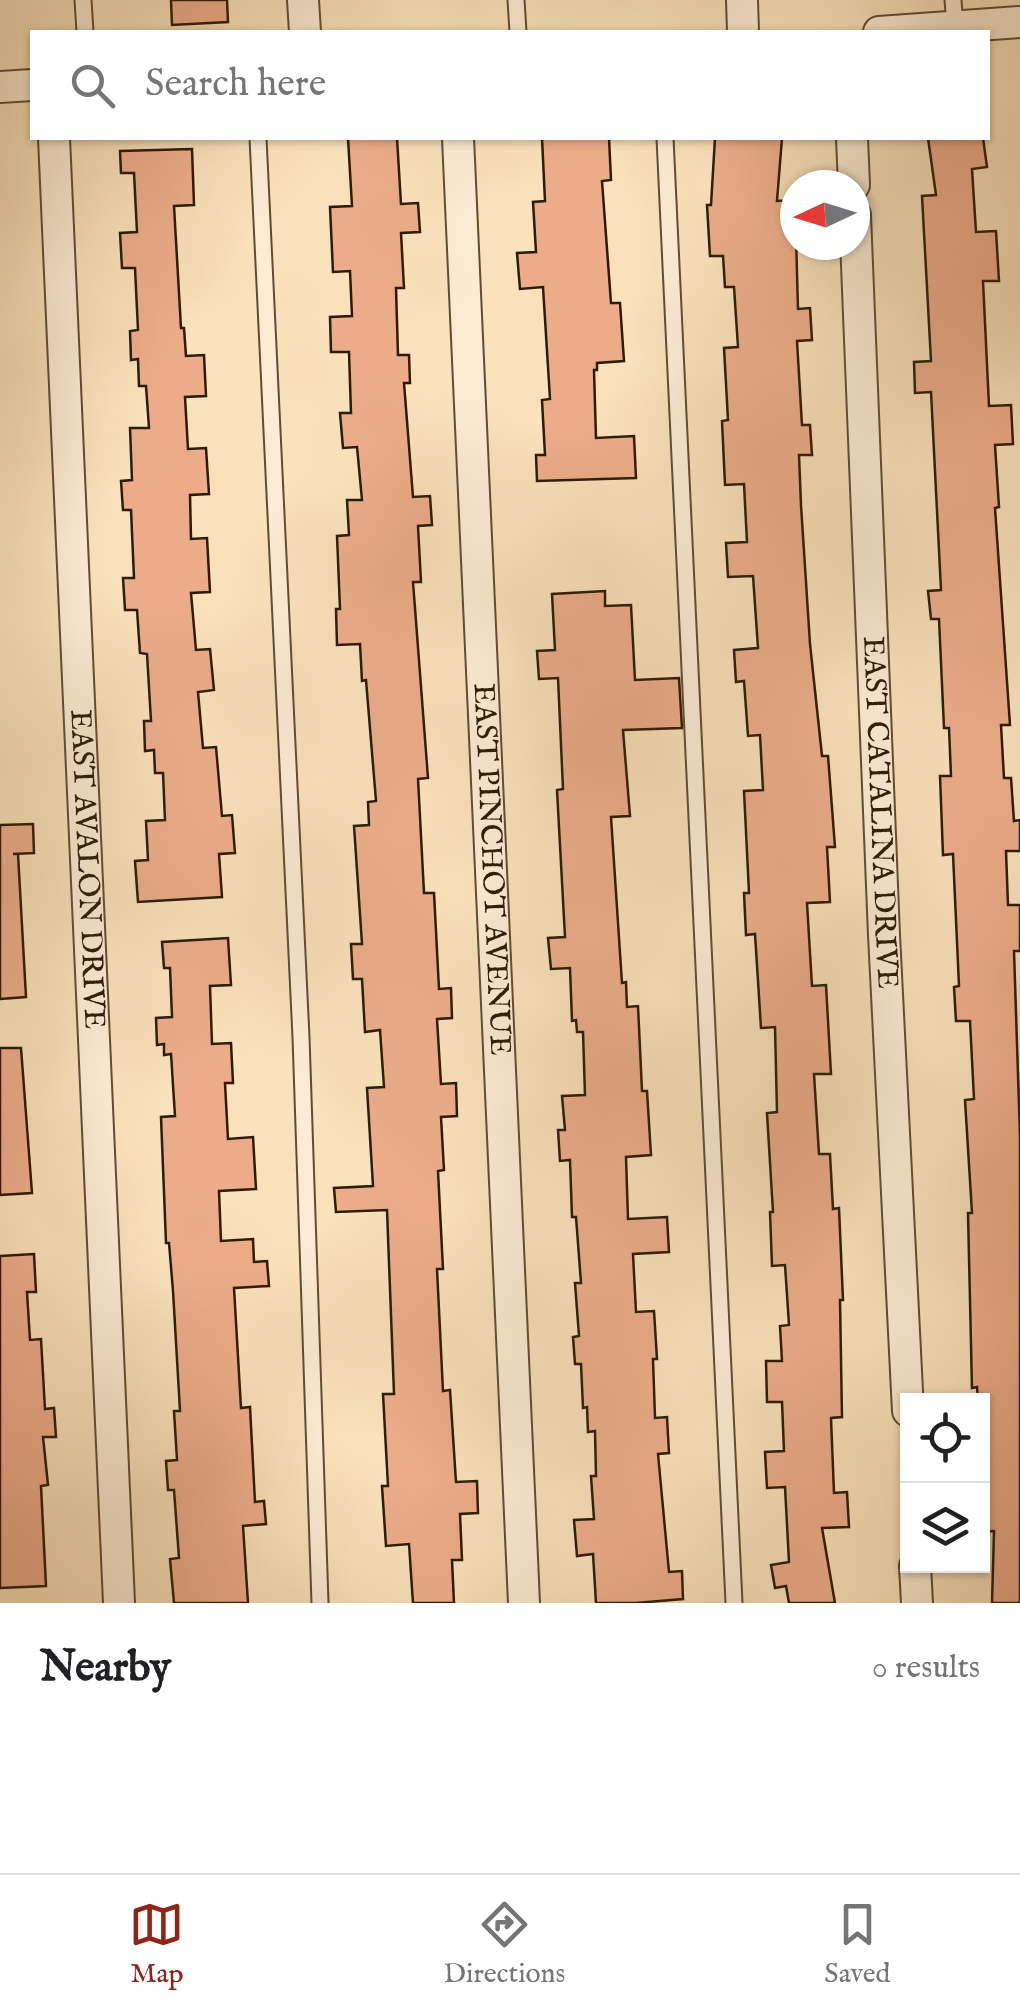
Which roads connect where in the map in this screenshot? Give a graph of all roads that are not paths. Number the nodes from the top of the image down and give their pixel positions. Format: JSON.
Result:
{"nodes":[{"id":1,"x":83,"y":0,"type":"edge"},
{"id":2,"x":303,"y":0,"type":"edge"},
{"id":3,"x":516,"y":0,"type":"edge"},
{"id":4,"x":742,"y":0,"type":"edge"},
{"id":5,"x":954,"y":13,"type":"edge"},
{"id":6,"x":1020,"y":22,"type":"edge"},
{"id":7,"x":85,"y":30,"type":"edge"},
{"id":8,"x":304,"y":30,"type":"edge"},
{"id":9,"x":518,"y":30,"type":"edge"},
{"id":10,"x":743,"y":30,"type":"edge"},
{"id":11,"x":887,"y":30,"type":"edge"},
{"id":12,"x":30,"y":85,"type":"edge"},
{"id":13,"x":0,"y":87,"type":"edge"},
{"id":14,"x":54,"y":140,"type":"edge"},
{"id":15,"x":258,"y":140,"type":"edge"},
{"id":16,"x":458,"y":140,"type":"edge"},
{"id":17,"x":665,"y":140,"type":"edge"},
{"id":18,"x":852,"y":140,"type":"edge"},
{"id":19,"x":853,"y":170,"type":"edge"},
{"id":20,"x":857,"y":260,"type":"edge"},
{"id":21,"x":907,"y":1393,"type":"edge"},
{"id":22,"x":915,"y":1573,"type":"edge"},
{"id":23,"x":119,"y":1603,"type":"edge"},
{"id":24,"x":320,"y":1603,"type":"edge"},
{"id":25,"x":524,"y":1603,"type":"edge"},
{"id":26,"x":734,"y":1603,"type":"edge"},
{"id":27,"x":917,"y":1603,"type":"edge"}],
"edges":[{"from":1,"to":7,"type":"lane"},
{"from":2,"to":8,"type":"street"},
{"from":3,"to":9,"type":"lane"},
{"from":4,"to":10,"type":"street"},
{"from":5,"to":6,"type":"street"},
{"from":5,"to":11,"type":"street"},
{"from":12,"to":13,"type":"street"},
{"from":14,"to":23,"type":"street","name":"EAST AVALON DRIVE"},
{"from":15,"to":24,"type":"lane"},
{"from":16,"to":25,"type":"street","name":"EAST PINCHOT AVENUE"},
{"from":17,"to":26,"type":"lane"},
{"from":18,"to":19,"type":"street"},
{"from":20,"to":21,"type":"street","name":"EAST CATALINA DRIVE"},
{"from":22,"to":27,"type":"street"}]}
